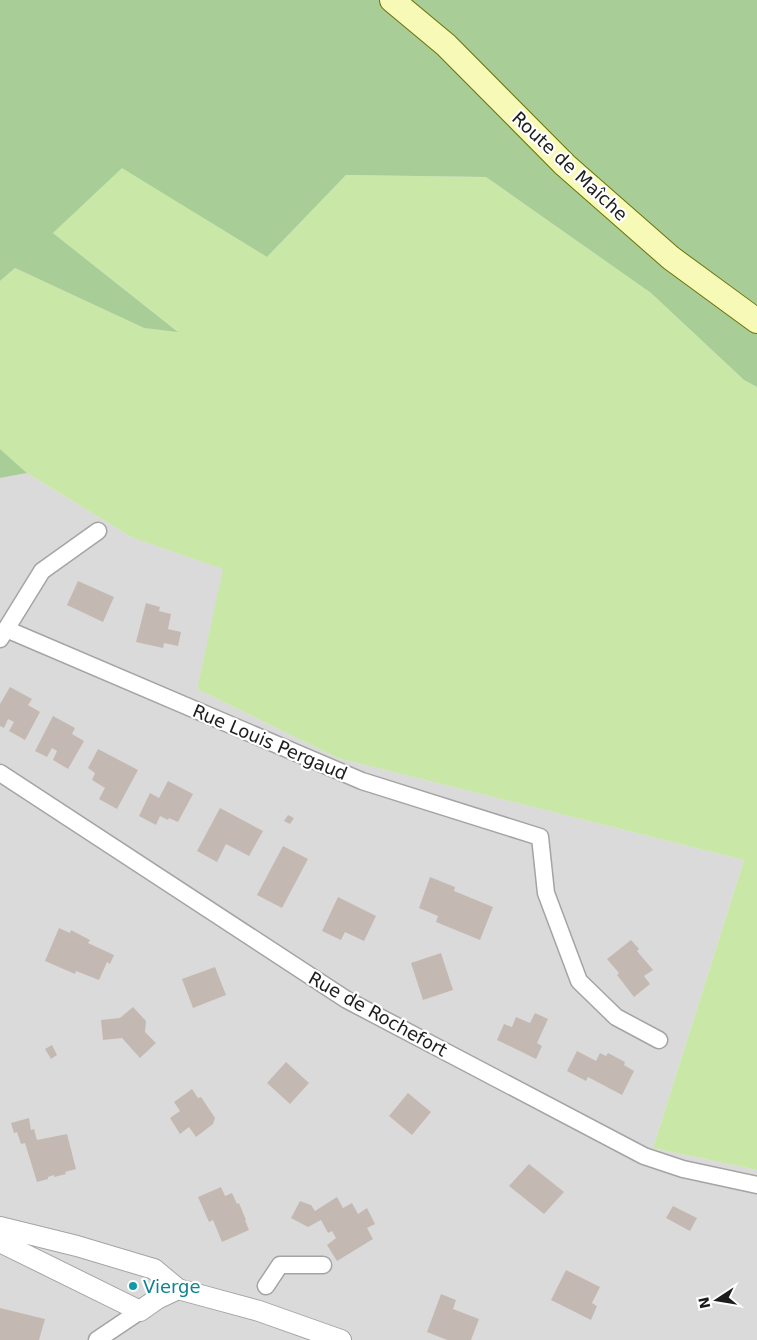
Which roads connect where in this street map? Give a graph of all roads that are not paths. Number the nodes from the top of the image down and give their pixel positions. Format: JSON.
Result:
{"nodes":[{"id":1,"x":392,"y":0,"type":"edge"},
{"id":2,"x":757,"y":322,"type":"edge"},
{"id":3,"x":98,"y":531,"type":"dead end"},
{"id":4,"x":3,"y":634,"type":"edge"},
{"id":5,"x":0,"y":773,"type":"edge"},
{"id":6,"x":659,"y":1040,"type":"dead end"},
{"id":7,"x":757,"y":1185,"type":"edge"},
{"id":8,"x":0,"y":1227,"type":"edge"},
{"id":9,"x":0,"y":1242,"type":"edge"},
{"id":10,"x":323,"y":1265,"type":"dead end"},
{"id":11,"x":266,"y":1286,"type":"dead end"},
{"id":12,"x":178,"y":1289,"type":"junction"},
{"id":13,"x":140,"y":1311,"type":"junction"},
{"id":14,"x":97,"y":1340,"type":"edge"},
{"id":15,"x":341,"y":1340,"type":"edge"}],
"edges":[{"from":1,"to":2,"type":"main road","name":"Route de Maîche"},
{"from":3,"to":4,"type":"street"},
{"from":4,"to":6,"type":"street","name":"Rue Louis Pergaud"},
{"from":5,"to":7,"type":"street","name":"Rue de Rochefort"},
{"from":8,"to":12,"type":"street"},
{"from":9,"to":13,"type":"street"},
{"from":10,"to":11,"type":"street"},
{"from":12,"to":13,"type":"street"},
{"from":12,"to":15,"type":"street"},
{"from":13,"to":14,"type":"street"}]}
